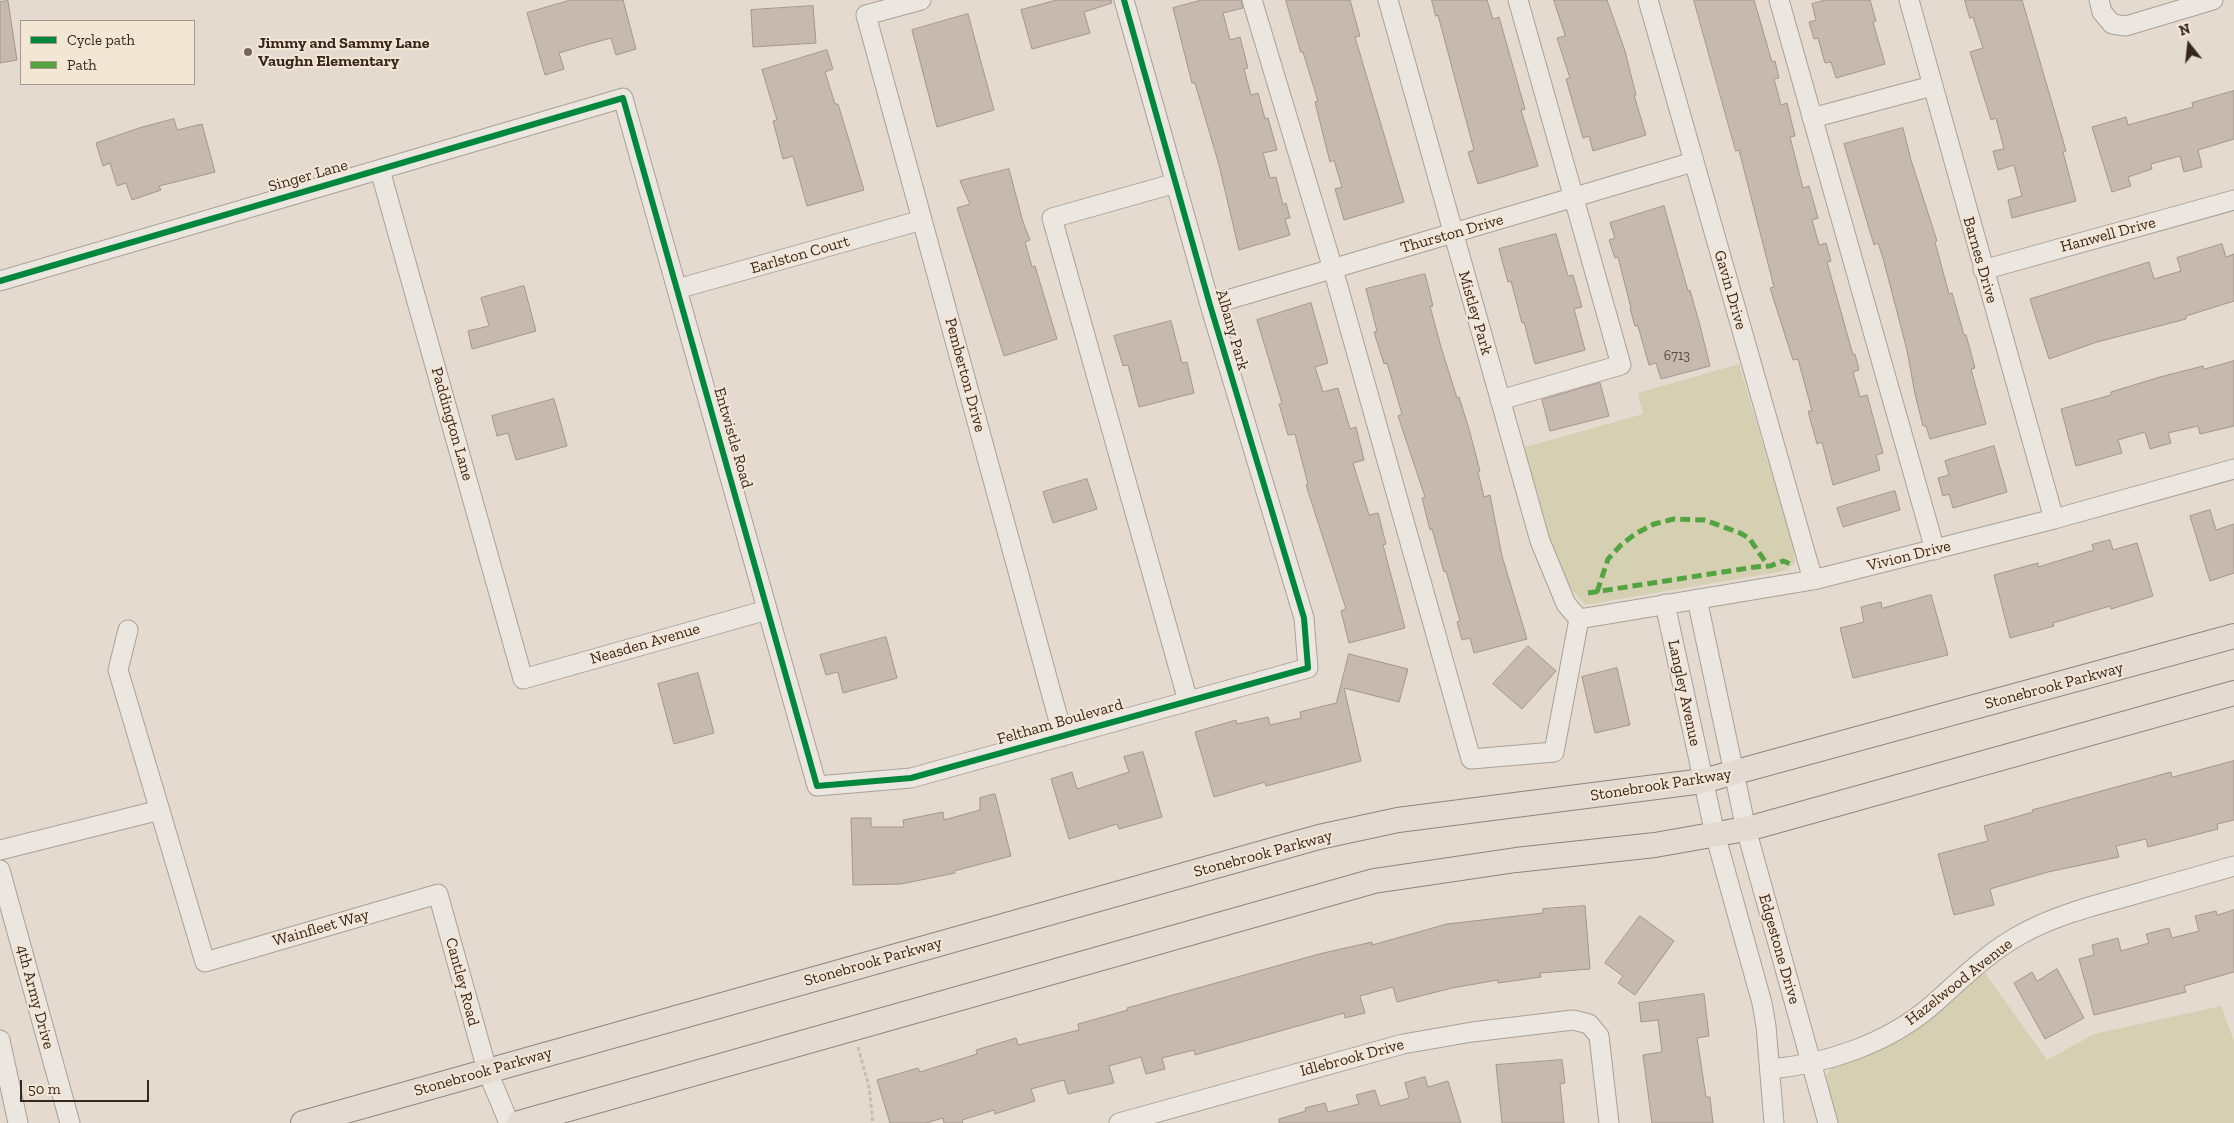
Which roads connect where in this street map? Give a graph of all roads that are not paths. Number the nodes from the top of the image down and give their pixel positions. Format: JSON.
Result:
{"nodes":[{"id":1,"x":921,"y":0,"type":"edge"},
{"id":2,"x":1124,"y":0,"type":"edge"},
{"id":3,"x":1252,"y":0,"type":"edge"},
{"id":4,"x":1388,"y":0,"type":"edge"},
{"id":5,"x":1518,"y":0,"type":"edge"},
{"id":6,"x":1648,"y":0,"type":"edge"},
{"id":7,"x":1778,"y":0,"type":"edge"},
{"id":8,"x":1909,"y":0,"type":"edge"},
{"id":9,"x":2099,"y":0,"type":"edge"},
{"id":10,"x":2213,"y":0,"type":"edge"},
{"id":11,"x":1932,"y":86,"type":"junction"},
{"id":12,"x":623,"y":98,"type":"joint"},
{"id":13,"x":1812,"y":118,"type":"junction"},
{"id":14,"x":1693,"y":162,"type":"junction"},
{"id":15,"x":380,"y":170,"type":"junction"},
{"id":16,"x":1176,"y":183,"type":"junction"},
{"id":17,"x":1572,"y":198,"type":"junction"},
{"id":18,"x":2234,"y":200,"type":"edge"},
{"id":19,"x":922,"y":220,"type":"junction"},
{"id":20,"x":1452,"y":234,"type":"junction"},
{"id":21,"x":1333,"y":268,"type":"junction"},
{"id":22,"x":1983,"y":270,"type":"junction"},
{"id":23,"x":0,"y":281,"type":"edge"},
{"id":24,"x":677,"y":289,"type":"junction"},
{"id":25,"x":1210,"y":305,"type":"junction"},
{"id":26,"x":1500,"y":400,"type":"junction"},
{"id":27,"x":2234,"y":469,"type":"edge"},
{"id":28,"x":2054,"y":519,"type":"junction"},
{"id":29,"x":1935,"y":550,"type":"junction"},
{"id":30,"x":1813,"y":580,"type":"junction"},
{"id":31,"x":1697,"y":599,"type":"junction"},
{"id":32,"x":1665,"y":604,"type":"junction"},
{"id":33,"x":767,"y":610,"type":"junction"},
{"id":34,"x":1579,"y":619,"type":"junction"},
{"id":35,"x":128,"y":630,"type":"dead end"},
{"id":36,"x":2234,"y":636,"type":"edge"},
{"id":37,"x":1308,"y":668,"type":"joint"},
{"id":38,"x":523,"y":679,"type":"joint"},
{"id":39,"x":2234,"y":694,"type":"edge"},
{"id":40,"x":1188,"y":701,"type":"junction"},
{"id":41,"x":1063,"y":736,"type":"junction"},
{"id":42,"x":1733,"y":774,"type":"junction"},
{"id":43,"x":1703,"y":782,"type":"junction"},
{"id":44,"x":817,"y":786,"type":"joint"},
{"id":45,"x":160,"y":810,"type":"junction"},
{"id":46,"x":1746,"y":829,"type":"junction"},
{"id":47,"x":1716,"y":834,"type":"junction"},
{"id":48,"x":0,"y":850,"type":"edge"},
{"id":49,"x":2234,"y":866,"type":"edge"},
{"id":50,"x":0,"y":870,"type":"edge"},
{"id":51,"x":438,"y":894,"type":"joint"},
{"id":52,"x":0,"y":1040,"type":"edge"},
{"id":53,"x":1811,"y":1062,"type":"junction"},
{"id":54,"x":1770,"y":1069,"type":"junction"},
{"id":55,"x":487,"y":1070,"type":"junction"},
{"id":56,"x":18,"y":1123,"type":"edge"},
{"id":57,"x":70,"y":1123,"type":"edge"},
{"id":58,"x":303,"y":1123,"type":"edge"},
{"id":59,"x":509,"y":1123,"type":"edge"},
{"id":60,"x":519,"y":1123,"type":"edge"},
{"id":61,"x":1119,"y":1123,"type":"edge"},
{"id":62,"x":1609,"y":1123,"type":"edge"},
{"id":63,"x":1774,"y":1123,"type":"edge"},
{"id":64,"x":1828,"y":1123,"type":"edge"}],
"edges":[{"from":1,"to":19,"type":"street","name":"Pemberton Drive"},
{"from":2,"to":16,"type":"street","name":"Albany Park"},
{"from":3,"to":21,"type":"street"},
{"from":4,"to":20,"type":"street","name":"Mistley Park"},
{"from":5,"to":17,"type":"street"},
{"from":6,"to":14,"type":"street","name":"Gavin Drive"},
{"from":7,"to":13,"type":"street"},
{"from":8,"to":11,"type":"street","name":"Barnes Drive"},
{"from":9,"to":10,"type":"street"},
{"from":11,"to":13,"type":"street"},
{"from":11,"to":22,"type":"street","name":"Barnes Drive"},
{"from":12,"to":15,"type":"street","name":"Singer Lane"},
{"from":12,"to":24,"type":"street","name":"Entwistle Road"},
{"from":13,"to":29,"type":"street"},
{"from":14,"to":17,"type":"street","name":"Thurston Drive"},
{"from":14,"to":30,"type":"street","name":"Gavin Drive"},
{"from":15,"to":23,"type":"street","name":"Singer Lane"},
{"from":15,"to":38,"type":"street","name":"Paddington Lane"},
{"from":16,"to":25,"type":"street","name":"Albany Park"},
{"from":16,"to":40,"type":"street"},
{"from":17,"to":20,"type":"street","name":"Thurston Drive"},
{"from":17,"to":26,"type":"street"},
{"from":18,"to":22,"type":"street","name":"Hanwell Drive"},
{"from":19,"to":24,"type":"street","name":"Earlston Court"},
{"from":19,"to":41,"type":"street","name":"Pemberton Drive"},
{"from":20,"to":21,"type":"street","name":"Thurston Drive"},
{"from":20,"to":26,"type":"street","name":"Mistley Park"},
{"from":21,"to":25,"type":"street","name":"Thurston Drive"},
{"from":21,"to":34,"type":"street"},
{"from":22,"to":28,"type":"street","name":"Barnes Drive"},
{"from":24,"to":33,"type":"street","name":"Entwistle Road"},
{"from":25,"to":37,"type":"street","name":"Albany Park"},
{"from":26,"to":34,"type":"street","name":"Mistley Park"},
{"from":27,"to":28,"type":"street","name":"Vivion Drive"},
{"from":28,"to":29,"type":"street","name":"Vivion Drive"},
{"from":29,"to":30,"type":"street","name":"Vivion Drive"},
{"from":30,"to":31,"type":"street","name":"Vivion Drive"},
{"from":31,"to":32,"type":"street","name":"Vivion Drive"},
{"from":31,"to":42,"type":"street","name":"Langley Avenue"},
{"from":32,"to":34,"type":"street","name":"Vivion Drive"},
{"from":32,"to":43,"type":"street","name":"Langley Avenue"},
{"from":33,"to":38,"type":"street","name":"Neasden Avenue"},
{"from":33,"to":44,"type":"street","name":"Entwistle Road"},
{"from":35,"to":45,"type":"street"},
{"from":36,"to":42,"type":"main road","name":"Stonebrook Parkway"},
{"from":37,"to":40,"type":"street","name":"Feltham Boulevard"},
{"from":39,"to":46,"type":"main road"},
{"from":40,"to":41,"type":"street","name":"Feltham Boulevard"},
{"from":41,"to":44,"type":"street","name":"Feltham Boulevard"},
{"from":42,"to":43,"type":"main road","name":"Stonebrook Parkway"},
{"from":42,"to":46,"type":"street","name":"Edgestone Drive"},
{"from":43,"to":47,"type":"street","name":"Edgestone Drive"},
{"from":43,"to":55,"type":"main road","name":"Stonebrook Parkway"},
{"from":45,"to":48,"type":"street"},
{"from":45,"to":51,"type":"street","name":"Wainfleet Way"},
{"from":46,"to":47,"type":"main road"},
{"from":46,"to":53,"type":"street","name":"Edgestone Drive"},
{"from":47,"to":54,"type":"street","name":"Edgestone Drive"},
{"from":47,"to":60,"type":"main road"},
{"from":49,"to":53,"type":"street","name":"Hazelwood Avenue"},
{"from":50,"to":57,"type":"street","name":"4th Army Drive"},
{"from":51,"to":55,"type":"street","name":"Cantley Road"},
{"from":52,"to":56,"type":"street"},
{"from":53,"to":54,"type":"street","name":"Hazelwood Avenue"},
{"from":53,"to":64,"type":"street","name":"Edgestone Drive"},
{"from":54,"to":63,"type":"street","name":"Edgestone Drive"},
{"from":55,"to":58,"type":"main road","name":"Stonebrook Parkway"},
{"from":55,"to":59,"type":"street","name":"Cantley Road"},
{"from":61,"to":62,"type":"street","name":"Idlebrook Drive"}]}
